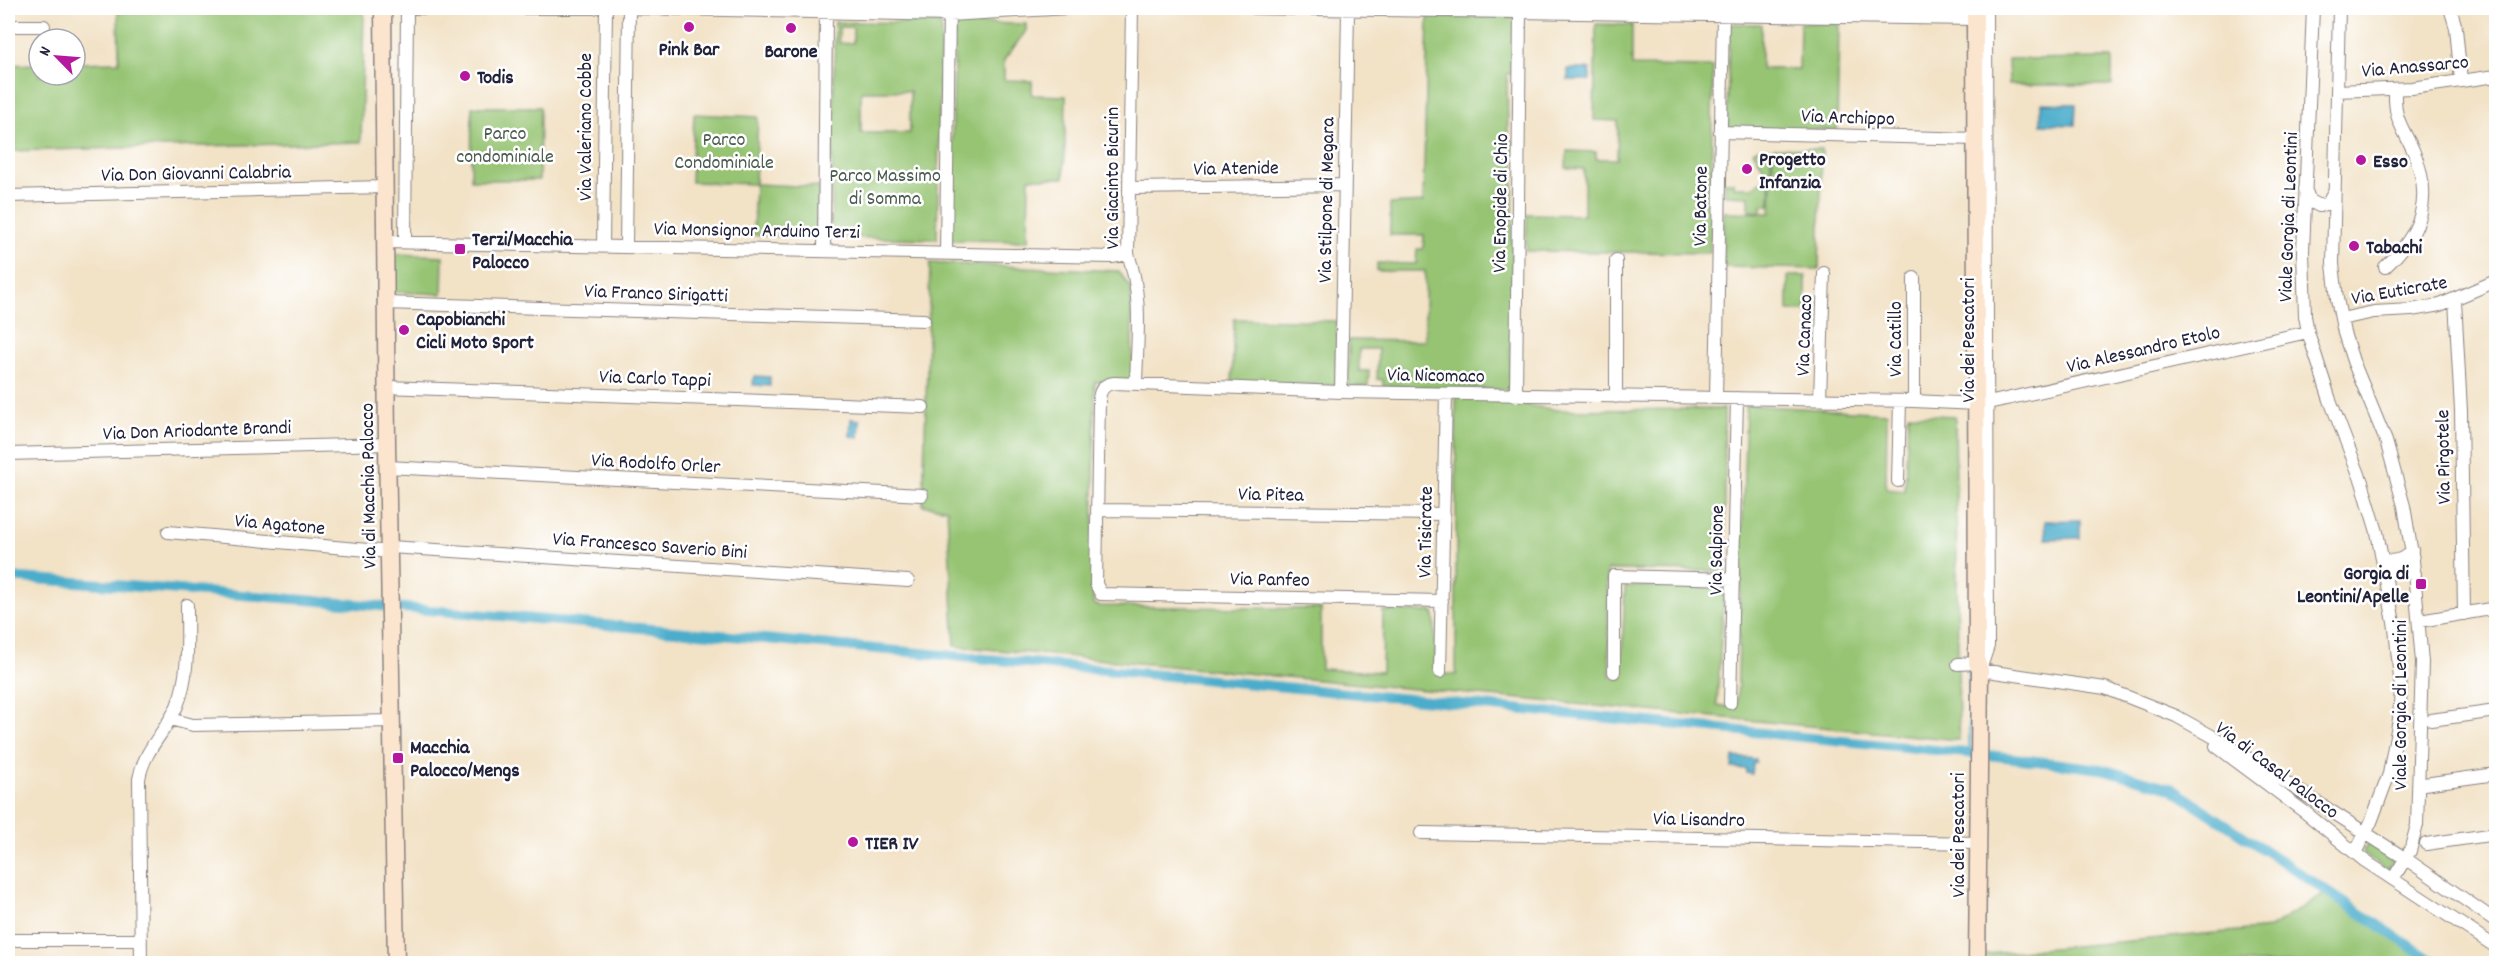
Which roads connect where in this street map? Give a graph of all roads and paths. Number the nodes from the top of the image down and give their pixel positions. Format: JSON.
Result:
{"nodes":[{"id":1,"x":383,"y":8,"type":"edge"},
{"id":2,"x":406,"y":8,"type":"edge"},
{"id":3,"x":416,"y":8,"type":"edge"},
{"id":4,"x":604,"y":8,"type":"edge"},
{"id":5,"x":1023,"y":8,"type":"edge"},
{"id":6,"x":1069,"y":8,"type":"edge"},
{"id":7,"x":1132,"y":8,"type":"edge"},
{"id":8,"x":1254,"y":8,"type":"edge"},
{"id":9,"x":2313,"y":8,"type":"edge"},
{"id":10,"x":2339,"y":8,"type":"edge"},
{"id":11,"x":2450,"y":8,"type":"edge"},
{"id":12,"x":629,"y":9,"type":"edge"},
{"id":13,"x":1412,"y":9,"type":"edge"},
{"id":14,"x":826,"y":10,"type":"edge"},
{"id":15,"x":1348,"y":10,"type":"junction"},
{"id":16,"x":1520,"y":10,"type":"junction"},
{"id":17,"x":949,"y":11,"type":"edge"},
{"id":18,"x":1723,"y":15,"type":"junction"},
{"id":19,"x":1974,"y":15,"type":"edge"},
{"id":20,"x":8,"y":26,"type":"edge"},
{"id":21,"x":44,"y":26,"type":"dead end"},
{"id":22,"x":2496,"y":76,"type":"edge"},
{"id":23,"x":2461,"y":81,"type":"junction"},
{"id":24,"x":2395,"y":89,"type":"junction"},
{"id":25,"x":2337,"y":91,"type":"junction"},
{"id":26,"x":1720,"y":132,"type":"junction"},
{"id":27,"x":1970,"y":139,"type":"junction"},
{"id":28,"x":1344,"y":185,"type":"junction"},
{"id":29,"x":385,"y":187,"type":"junction"},
{"id":30,"x":1129,"y":188,"type":"junction"},
{"id":31,"x":2305,"y":188,"type":"junction"},
{"id":32,"x":2335,"y":191,"type":"junction"},
{"id":33,"x":8,"y":196,"type":"edge"},
{"id":34,"x":2304,"y":226,"type":"junction"},
{"id":35,"x":2333,"y":226,"type":"junction"},
{"id":36,"x":385,"y":242,"type":"junction"},
{"id":37,"x":405,"y":242,"type":"junction"},
{"id":38,"x":603,"y":245,"type":"junction"},
{"id":39,"x":626,"y":246,"type":"junction"},
{"id":40,"x":824,"y":250,"type":"junction"},
{"id":41,"x":946,"y":253,"type":"junction"},
{"id":42,"x":1128,"y":254,"type":"junction"},
{"id":43,"x":1616,"y":260,"type":"dead end"},
{"id":44,"x":2385,"y":267,"type":"dead end"},
{"id":45,"x":1824,"y":273,"type":"dead end"},
{"id":46,"x":1914,"y":278,"type":"dead end"},
{"id":47,"x":2496,"y":281,"type":"edge"},
{"id":48,"x":2455,"y":300,"type":"junction"},
{"id":49,"x":386,"y":303,"type":"junction"},
{"id":50,"x":2341,"y":319,"type":"junction"},
{"id":51,"x":924,"y":320,"type":"dead end"},
{"id":52,"x":2308,"y":332,"type":"junction"},
{"id":53,"x":1136,"y":384,"type":"junction"},
{"id":54,"x":386,"y":387,"type":"junction"},
{"id":55,"x":1341,"y":392,"type":"junction"},
{"id":56,"x":1446,"y":394,"type":"junction"},
{"id":57,"x":1516,"y":396,"type":"junction"},
{"id":58,"x":1617,"y":397,"type":"junction"},
{"id":59,"x":1716,"y":398,"type":"junction"},
{"id":60,"x":1737,"y":398,"type":"junction"},
{"id":61,"x":1820,"y":399,"type":"junction"},
{"id":62,"x":1900,"y":401,"type":"junction"},
{"id":63,"x":1914,"y":401,"type":"junction"},
{"id":64,"x":1975,"y":404,"type":"junction"},
{"id":65,"x":922,"y":407,"type":"dead end"},
{"id":66,"x":387,"y":444,"type":"junction"},
{"id":67,"x":8,"y":454,"type":"edge"},
{"id":68,"x":387,"y":468,"type":"junction"},
{"id":69,"x":1898,"y":481,"type":"dead end"},
{"id":70,"x":922,"y":495,"type":"dead end"},
{"id":71,"x":1098,"y":510,"type":"junction"},
{"id":72,"x":1444,"y":514,"type":"junction"},
{"id":73,"x":168,"y":532,"type":"dead end"},
{"id":74,"x":390,"y":549,"type":"junction"},
{"id":75,"x":2412,"y":550,"type":"junction"},
{"id":76,"x":2382,"y":559,"type":"junction"},
{"id":77,"x":2415,"y":574,"type":"junction"},
{"id":78,"x":2385,"y":575,"type":"junction"},
{"id":79,"x":1734,"y":579,"type":"junction"},
{"id":80,"x":908,"y":581,"type":"dead end"},
{"id":81,"x":1099,"y":592,"type":"joint"},
{"id":82,"x":1442,"y":600,"type":"junction"},
{"id":83,"x":187,"y":605,"type":"dead end"},
{"id":84,"x":2496,"y":608,"type":"edge"},
{"id":85,"x":2464,"y":614,"type":"junction"},
{"id":86,"x":2420,"y":621,"type":"junction"},
{"id":87,"x":2422,"y":662,"type":"junction"},
{"id":88,"x":1970,"y":665,"type":"junction"},
{"id":89,"x":2399,"y":668,"type":"junction"},
{"id":90,"x":1440,"y":672,"type":"dead end"},
{"id":91,"x":1614,"y":672,"type":"dead end"},
{"id":92,"x":1730,"y":703,"type":"dead end"},
{"id":93,"x":2496,"y":711,"type":"edge"},
{"id":94,"x":2176,"y":716,"type":"junction"},
{"id":95,"x":170,"y":719,"type":"junction"},
{"id":96,"x":2431,"y":720,"type":"dead end"},
{"id":97,"x":392,"y":721,"type":"junction"},
{"id":98,"x":2496,"y":774,"type":"edge"},
{"id":99,"x":2424,"y":784,"type":"dead end"},
{"id":100,"x":1421,"y":833,"type":"dead end"},
{"id":101,"x":2366,"y":833,"type":"junction"},
{"id":102,"x":2496,"y":834,"type":"edge"},
{"id":103,"x":1978,"y":843,"type":"junction"},
{"id":104,"x":2426,"y":844,"type":"dead end"},
{"id":105,"x":2355,"y":853,"type":"junction"},
{"id":106,"x":2406,"y":859,"type":"junction"},
{"id":107,"x":2393,"y":879,"type":"junction"},
{"id":108,"x":2496,"y":921,"type":"edge"},
{"id":109,"x":8,"y":940,"type":"edge"},
{"id":110,"x":141,"y":940,"type":"junction"},
{"id":111,"x":2496,"y":947,"type":"edge"},
{"id":112,"x":141,"y":963,"type":"edge"},
{"id":113,"x":396,"y":963,"type":"edge"},
{"id":114,"x":1977,"y":963,"type":"edge"}],
"edges":[{"from":1,"to":29,"type":"street","name":"Via di Macchia Palocco"},
{"from":2,"to":37,"type":"street"},
{"from":3,"to":4,"type":"street"},
{"from":4,"to":12,"type":"street"},
{"from":4,"to":38,"type":"street","name":"Via Valeriano Cobbe"},
{"from":5,"to":6,"type":"street"},
{"from":5,"to":17,"type":"street"},
{"from":7,"to":30,"type":"street","name":"Via Giacinto Bicurin"},
{"from":8,"to":15,"type":"street"},
{"from":9,"to":31,"type":"street","name":"Viale Gorgia di Leontini"},
{"from":10,"to":25,"type":"street","name":"Viale Gorgia di Leontini"},
{"from":11,"to":23,"type":"street"},
{"from":12,"to":14,"type":"street"},
{"from":12,"to":39,"type":"street"},
{"from":13,"to":15,"type":"street"},
{"from":13,"to":16,"type":"street"},
{"from":14,"to":17,"type":"street"},
{"from":14,"to":40,"type":"street"},
{"from":15,"to":28,"type":"street","name":"Via Stilpone di Megara"},
{"from":16,"to":18,"type":"street"},
{"from":16,"to":57,"type":"street","name":"Via Enopide di Chio"},
{"from":17,"to":41,"type":"street"},
{"from":18,"to":19,"type":"street"},
{"from":18,"to":26,"type":"street","name":"Via Batone"},
{"from":19,"to":27,"type":"street","name":"Via dei Pescatori"},
{"from":19,"to":64,"type":"street","name":"Via dei Pescatori"},
{"from":20,"to":21,"type":"street"},
{"from":22,"to":23,"type":"street","name":"Via Anassarco"},
{"from":23,"to":24,"type":"street","name":"Via Anassarco"},
{"from":24,"to":25,"type":"street","name":"Via Anassarco"},
{"from":24,"to":44,"type":"street"},
{"from":25,"to":32,"type":"street","name":"Viale Gorgia di Leontini"},
{"from":26,"to":27,"type":"street","name":"Via Archippo"},
{"from":26,"to":59,"type":"street","name":"Via Batone"},
{"from":27,"to":64,"type":"street","name":"Via dei Pescatori"},
{"from":28,"to":30,"type":"street","name":"Via Atenide"},
{"from":28,"to":55,"type":"street","name":"Via Stilpone di Megara"},
{"from":29,"to":33,"type":"street","name":"Via Don Giovanni Calabria"},
{"from":29,"to":36,"type":"street","name":"Via di Macchia Palocco"},
{"from":30,"to":42,"type":"street","name":"Via Giacinto Bicurin"},
{"from":31,"to":32,"type":"street"},
{"from":31,"to":34,"type":"street","name":"Viale Gorgia di Leontini"},
{"from":32,"to":35,"type":"street","name":"Viale Gorgia di Leontini"},
{"from":34,"to":35,"type":"street"},
{"from":34,"to":52,"type":"street","name":"Viale Gorgia di Leontini"},
{"from":35,"to":50,"type":"street","name":"Viale Gorgia di Leontini"},
{"from":36,"to":37,"type":"street","name":"Via Monsignor Arduino Terzi"},
{"from":36,"to":49,"type":"street","name":"Via di Macchia Palocco"},
{"from":37,"to":38,"type":"street","name":"Via Monsignor Arduino Terzi"},
{"from":38,"to":39,"type":"street","name":"Via Monsignor Arduino Terzi"},
{"from":39,"to":40,"type":"street","name":"Via Monsignor Arduino Terzi"},
{"from":40,"to":41,"type":"street","name":"Via Monsignor Arduino Terzi"},
{"from":41,"to":42,"type":"street","name":"Via Monsignor Arduino Terzi"},
{"from":42,"to":53,"type":"street","name":"Via Giacinto Bicurin"},
{"from":43,"to":58,"type":"street"},
{"from":45,"to":61,"type":"street","name":"Via Canaco"},
{"from":46,"to":63,"type":"street","name":"Via Catillo"},
{"from":47,"to":48,"type":"street","name":"Via Euticrate"},
{"from":48,"to":50,"type":"street","name":"Via Euticrate"},
{"from":48,"to":85,"type":"street","name":"Via Pirgotele"},
{"from":49,"to":51,"type":"street","name":"Via Franco Sirigatti"},
{"from":49,"to":54,"type":"street","name":"Via di Macchia Palocco"},
{"from":50,"to":75,"type":"street","name":"Viale Gorgia di Leontini"},
{"from":52,"to":64,"type":"street","name":"Via Alessandro Etolo"},
{"from":52,"to":76,"type":"street","name":"Viale Gorgia di Leontini"},
{"from":53,"to":55,"type":"street","name":"Via Nicomaco"},
{"from":53,"to":71,"type":"street","name":"Via Nicomaco"},
{"from":54,"to":65,"type":"street","name":"Via Carlo Tappi"},
{"from":54,"to":66,"type":"street","name":"Via di Macchia Palocco"},
{"from":55,"to":56,"type":"street","name":"Via Nicomaco"},
{"from":56,"to":57,"type":"street","name":"Via Nicomaco"},
{"from":56,"to":72,"type":"street","name":"Via Tisicrate"},
{"from":57,"to":58,"type":"street","name":"Via Nicomaco"},
{"from":58,"to":59,"type":"street","name":"Via Nicomaco"},
{"from":59,"to":60,"type":"street","name":"Via Nicomaco"},
{"from":60,"to":61,"type":"street","name":"Via Nicomaco"},
{"from":60,"to":79,"type":"street","name":"Via Salpione"},
{"from":61,"to":62,"type":"street","name":"Via Nicomaco"},
{"from":62,"to":63,"type":"street","name":"Via Nicomaco"},
{"from":62,"to":69,"type":"street"},
{"from":63,"to":64,"type":"street","name":"Via Nicomaco"},
{"from":64,"to":88,"type":"street","name":"Via dei Pescatori"},
{"from":66,"to":67,"type":"street","name":"Via Don Ariodante Brandi"},
{"from":66,"to":68,"type":"street","name":"Via di Macchia Palocco"},
{"from":68,"to":70,"type":"street","name":"Via Rodolfo Orler"},
{"from":68,"to":74,"type":"street","name":"Via di Macchia Palocco"},
{"from":71,"to":72,"type":"street","name":"Via Pitea"},
{"from":71,"to":81,"type":"street","name":"Via Nicomaco"},
{"from":72,"to":82,"type":"street","name":"Via Tisicrate"},
{"from":73,"to":74,"type":"street","name":"Via Agatone"},
{"from":74,"to":80,"type":"street","name":"Via Francesco Saverio Bini"},
{"from":74,"to":97,"type":"street","name":"Via di Macchia Palocco"},
{"from":75,"to":76,"type":"street"},
{"from":75,"to":77,"type":"street","name":"Viale Gorgia di Leontini"},
{"from":76,"to":78,"type":"street","name":"Viale Gorgia di Leontini"},
{"from":77,"to":78,"type":"street"},
{"from":77,"to":86,"type":"street","name":"Viale Gorgia di Leontini"},
{"from":78,"to":89,"type":"street","name":"Viale Gorgia di Leontini"},
{"from":79,"to":91,"type":"street"},
{"from":79,"to":92,"type":"street","name":"Via Salpione"},
{"from":81,"to":82,"type":"street","name":"Via Panfeo"},
{"from":82,"to":90,"type":"street","name":"Via Tisicrate"},
{"from":83,"to":95,"type":"street"},
{"from":84,"to":85,"type":"street"},
{"from":85,"to":86,"type":"street"},
{"from":86,"to":87,"type":"street","name":"Viale Gorgia di Leontini"},
{"from":87,"to":89,"type":"street"},
{"from":87,"to":106,"type":"street","name":"Viale Gorgia di Leontini"},
{"from":88,"to":94,"type":"street","name":"Via di Casal Palocco"},
{"from":88,"to":103,"type":"street","name":"Via dei Pescatori"},
{"from":89,"to":101,"type":"street","name":"Viale Gorgia di Leontini"},
{"from":93,"to":96,"type":"street"},
{"from":94,"to":101,"type":"street","name":"Via di Casal Palocco"},
{"from":94,"to":105,"type":"street","name":"Via di Casal Palocco"},
{"from":95,"to":97,"type":"street"},
{"from":95,"to":110,"type":"street"},
{"from":97,"to":113,"type":"street","name":"Via di Macchia Palocco"},
{"from":98,"to":99,"type":"street"},
{"from":100,"to":103,"type":"street","name":"Via Lisandro"},
{"from":101,"to":105,"type":"street"},
{"from":101,"to":106,"type":"street","name":"Via di Casal Palocco"},
{"from":102,"to":104,"type":"street"},
{"from":103,"to":114,"type":"street","name":"Via dei Pescatori"},
{"from":105,"to":107,"type":"street","name":"Via di Casal Palocco"},
{"from":106,"to":107,"type":"street"},
{"from":106,"to":108,"type":"street","name":"Via di Casal Palocco"},
{"from":107,"to":111,"type":"street","name":"Via di Casal Palocco"},
{"from":109,"to":110,"type":"street"},
{"from":110,"to":112,"type":"street"}]}
